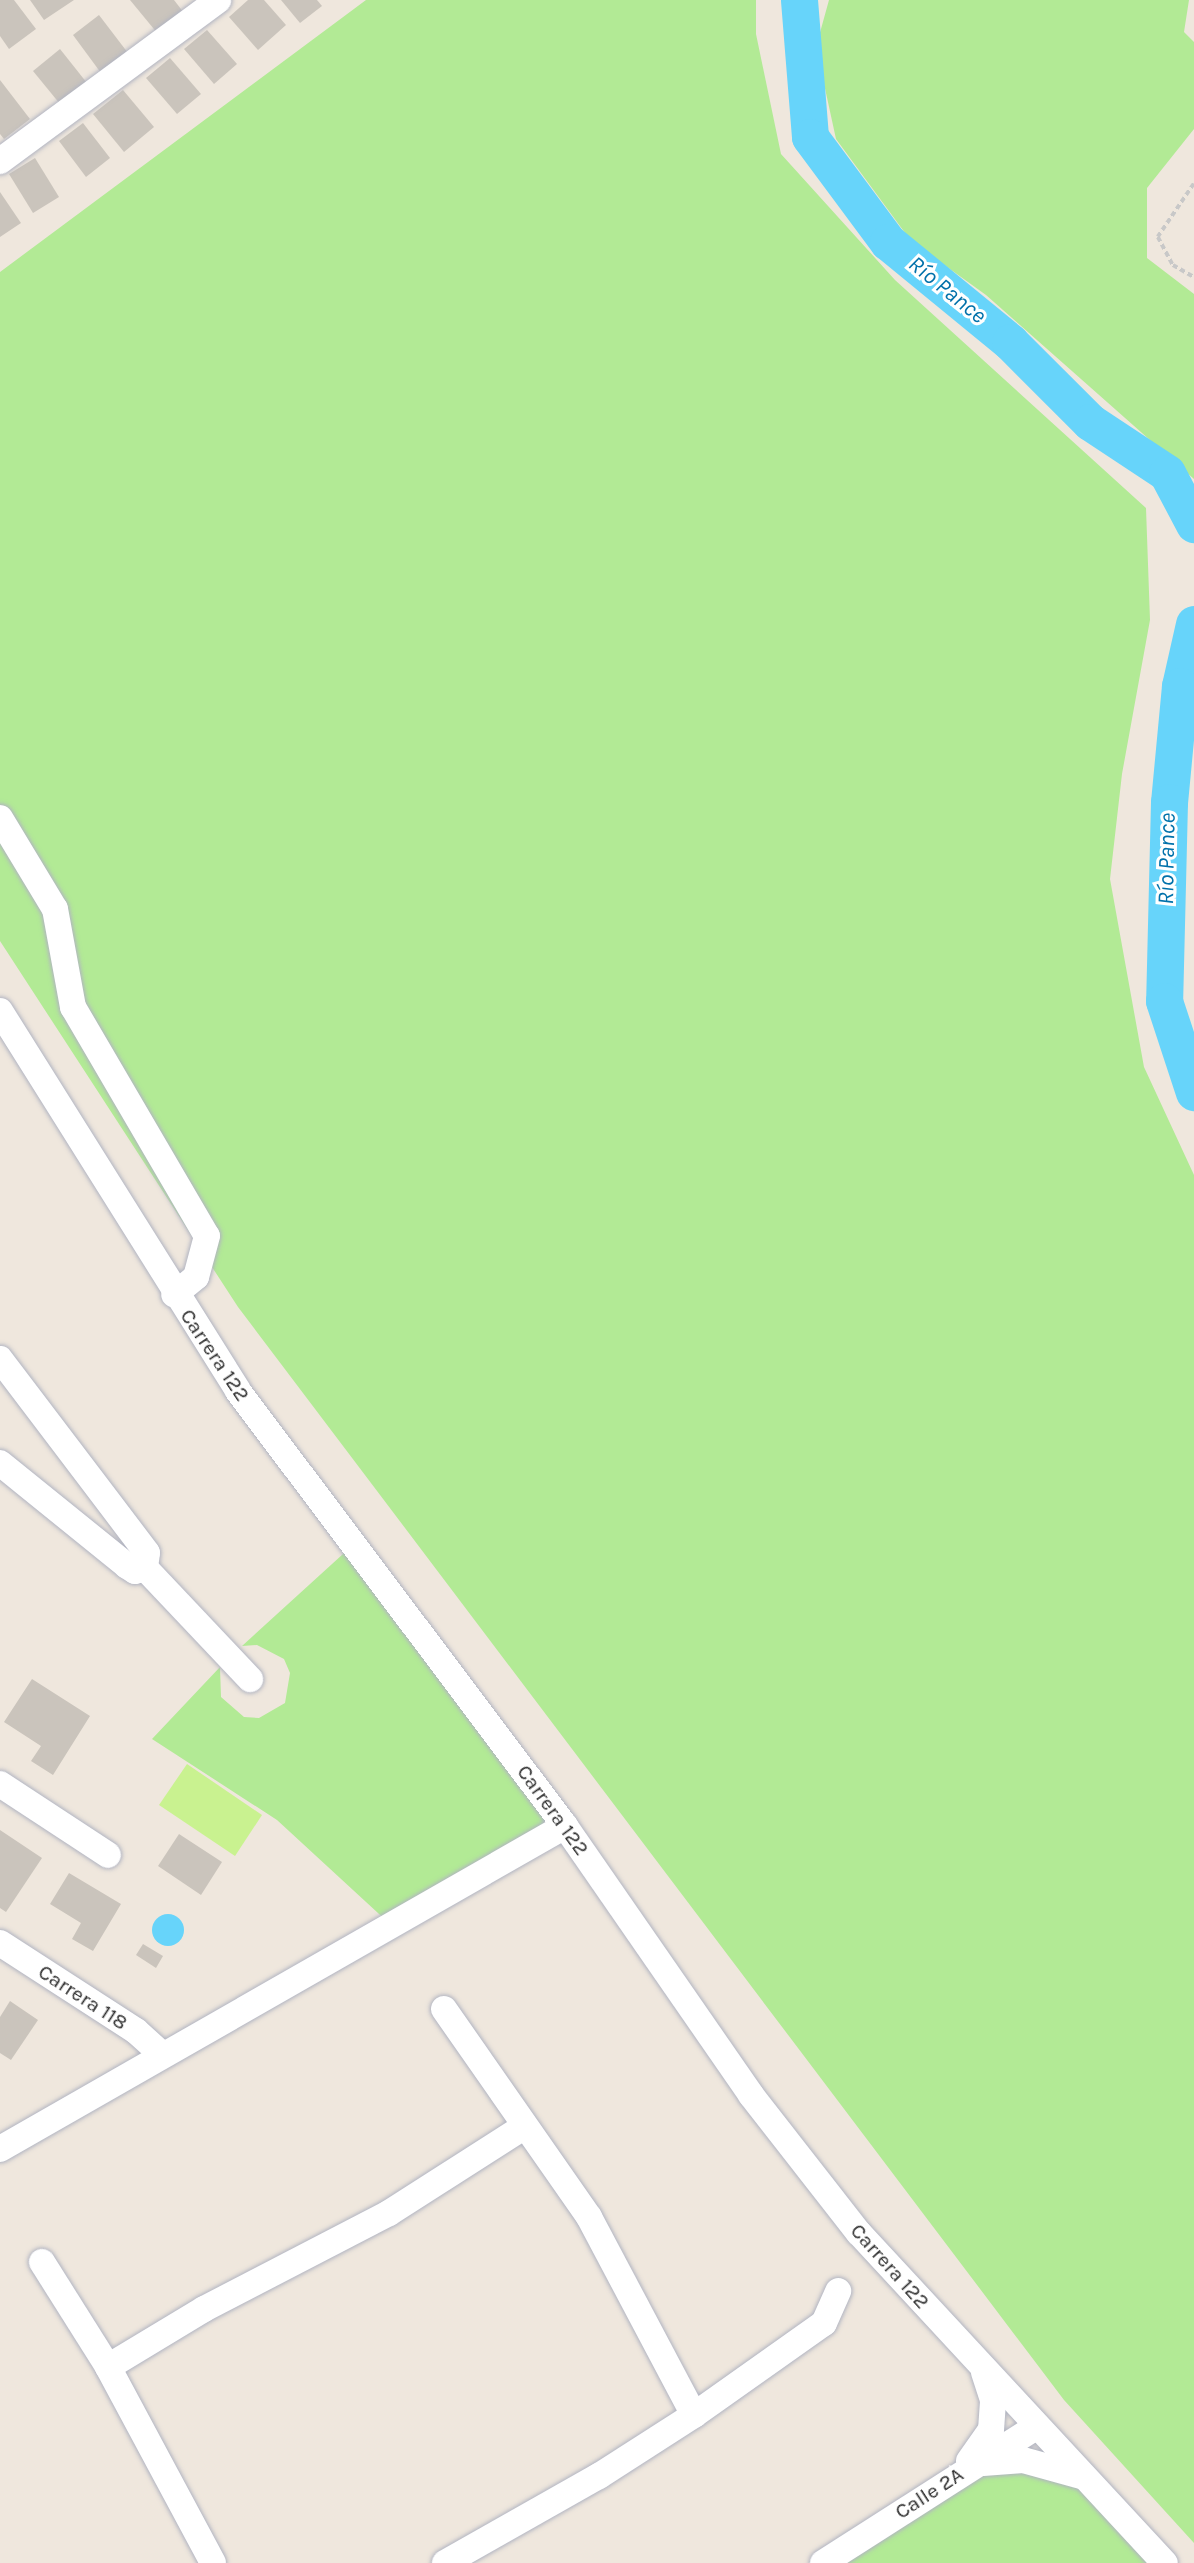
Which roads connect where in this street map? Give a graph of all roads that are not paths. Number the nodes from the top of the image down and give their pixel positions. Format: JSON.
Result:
{"nodes":[{"id":1,"x":218,"y":0,"type":"edge"},
{"id":2,"x":0,"y":161,"type":"edge"},
{"id":3,"x":0,"y":818,"type":"edge"},
{"id":4,"x":0,"y":1011,"type":"edge"},
{"id":5,"x":174,"y":1295,"type":"junction"},
{"id":6,"x":0,"y":1359,"type":"edge"},
{"id":7,"x":0,"y":1463,"type":"edge"},
{"id":8,"x":145,"y":1568,"type":"junction"},
{"id":9,"x":250,"y":1679,"type":"dead end"},
{"id":10,"x":0,"y":1784,"type":"edge"},
{"id":11,"x":565,"y":1826,"type":"junction"},
{"id":12,"x":108,"y":1855,"type":"dead end"},
{"id":13,"x":0,"y":1943,"type":"edge"},
{"id":14,"x":444,"y":2010,"type":"dead end"},
{"id":15,"x":163,"y":2055,"type":"junction"},
{"id":16,"x":525,"y":2126,"type":"junction"},
{"id":17,"x":0,"y":2149,"type":"edge"},
{"id":18,"x":41,"y":2262,"type":"dead end"},
{"id":19,"x":838,"y":2291,"type":"dead end"},
{"id":20,"x":108,"y":2367,"type":"junction"},
{"id":21,"x":984,"y":2371,"type":"junction"},
{"id":22,"x":694,"y":2415,"type":"junction"},
{"id":23,"x":1037,"y":2427,"type":"junction"},
{"id":24,"x":961,"y":2471,"type":"junction"},
{"id":25,"x":1085,"y":2477,"type":"junction"},
{"id":26,"x":213,"y":2563,"type":"edge"},
{"id":27,"x":445,"y":2563,"type":"edge"},
{"id":28,"x":823,"y":2563,"type":"edge"},
{"id":29,"x":1165,"y":2563,"type":"edge"}],
"edges":[{"from":1,"to":2,"type":"street"},
{"from":3,"to":5,"type":"street"},
{"from":4,"to":5,"type":"street","name":"Carrera 122"},
{"from":5,"to":11,"type":"street","name":"Carrera 122"},
{"from":6,"to":8,"type":"street"},
{"from":7,"to":8,"type":"street"},
{"from":8,"to":9,"type":"street"},
{"from":10,"to":12,"type":"street"},
{"from":11,"to":15,"type":"street"},
{"from":11,"to":21,"type":"street","name":"Carrera 122"},
{"from":13,"to":15,"type":"street","name":"Carrera 118"},
{"from":14,"to":16,"type":"street"},
{"from":15,"to":17,"type":"street"},
{"from":16,"to":20,"type":"street"},
{"from":16,"to":22,"type":"street"},
{"from":18,"to":20,"type":"street"},
{"from":19,"to":22,"type":"street"},
{"from":20,"to":26,"type":"street"},
{"from":21,"to":23,"type":"street","name":"Carrera 122"},
{"from":21,"to":24,"type":"street"},
{"from":22,"to":27,"type":"street"},
{"from":23,"to":24,"type":"street","name":"Calle 2A"},
{"from":23,"to":25,"type":"street","name":"Carrera 122"},
{"from":24,"to":25,"type":"street"},
{"from":24,"to":28,"type":"street","name":"Calle 2A"},
{"from":25,"to":29,"type":"street","name":"Carrera 122"}]}
